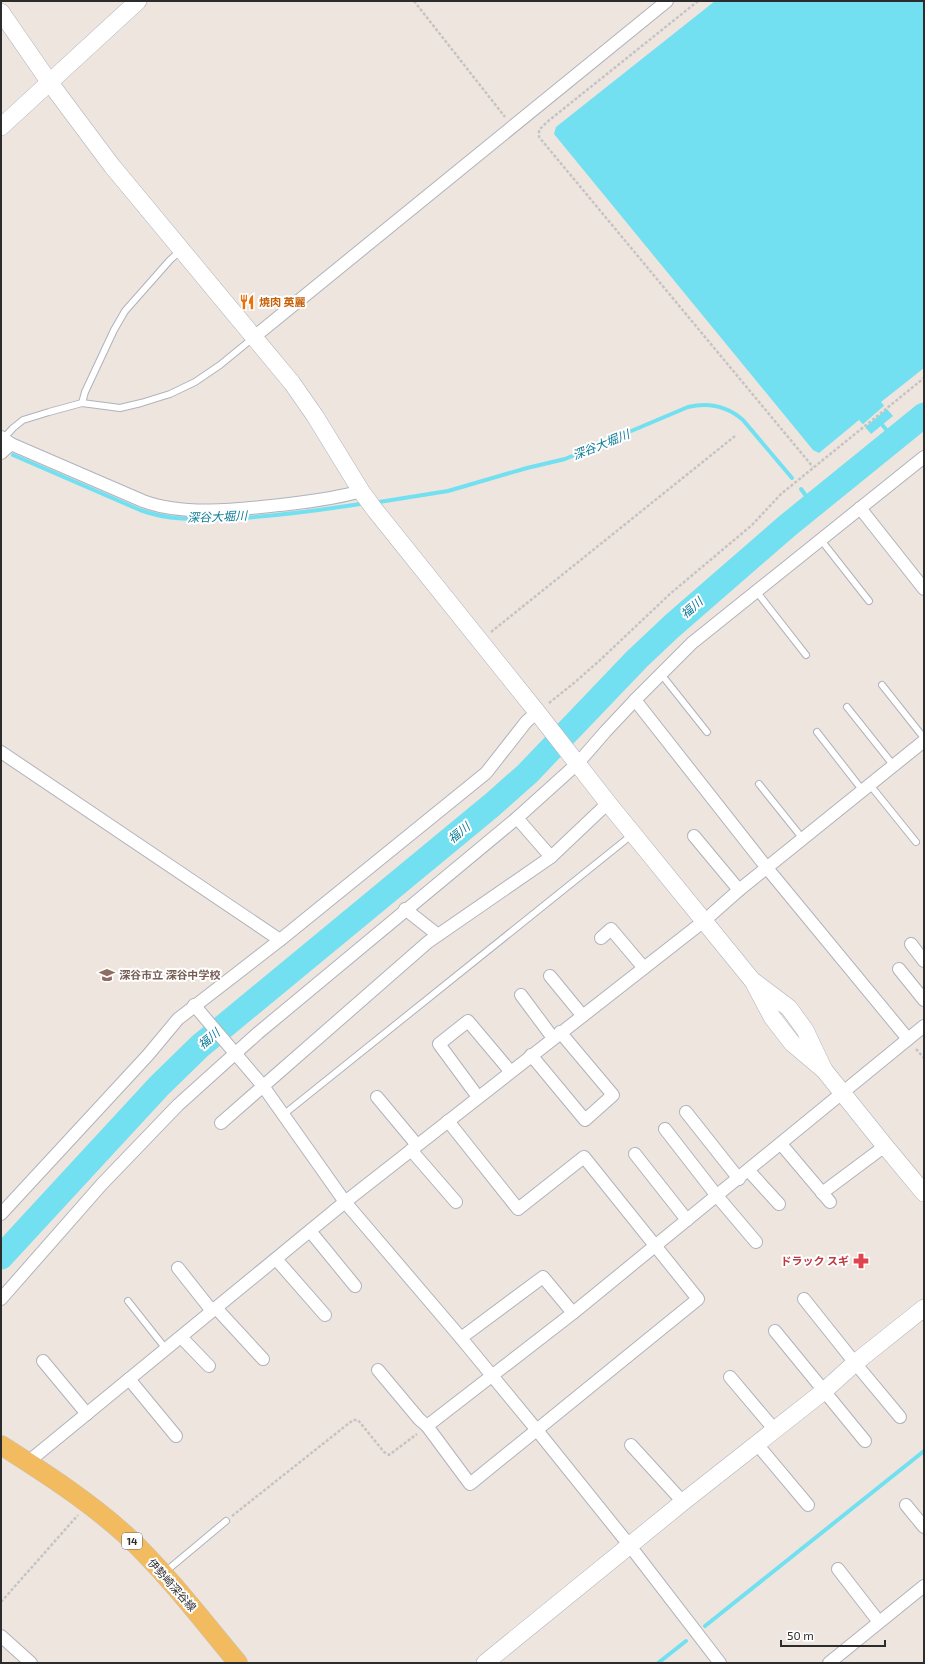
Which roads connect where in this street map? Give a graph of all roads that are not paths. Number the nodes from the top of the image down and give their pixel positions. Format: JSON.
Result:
{"nodes":[{"id":1,"x":138,"y":1,"type":"edge"},
{"id":2,"x":667,"y":1,"type":"edge"},
{"id":3,"x":1,"y":12,"type":"edge"},
{"id":4,"x":50,"y":83,"type":"junction"},
{"id":5,"x":1,"y":127,"type":"edge"},
{"id":6,"x":182,"y":250,"type":"junction"},
{"id":7,"x":254,"y":337,"type":"junction"},
{"id":8,"x":82,"y":403,"type":"junction"},
{"id":9,"x":5,"y":440,"type":"edge"},
{"id":10,"x":1,"y":453,"type":"edge"},
{"id":11,"x":924,"y":457,"type":"edge"},
{"id":12,"x":362,"y":491,"type":"junction"},
{"id":13,"x":860,"y":508,"type":"junction"},
{"id":14,"x":821,"y":540,"type":"junction"},
{"id":15,"x":924,"y":589,"type":"edge"},
{"id":16,"x":756,"y":591,"type":"junction"},
{"id":17,"x":869,"y":601,"type":"dead end"},
{"id":18,"x":806,"y":655,"type":"dead end"},
{"id":19,"x":661,"y":674,"type":"junction"},
{"id":20,"x":882,"y":685,"type":"dead end"},
{"id":21,"x":635,"y":700,"type":"junction"},
{"id":22,"x":847,"y":707,"type":"dead end"},
{"id":23,"x":541,"y":716,"type":"junction"},
{"id":24,"x":708,"y":732,"type":"dead end"},
{"id":25,"x":817,"y":732,"type":"dead end"},
{"id":26,"x":924,"y":738,"type":"edge"},
{"id":27,"x":924,"y":742,"type":"edge"},
{"id":28,"x":1,"y":752,"type":"edge"},
{"id":29,"x":576,"y":761,"type":"junction"},
{"id":30,"x":894,"y":766,"type":"junction"},
{"id":31,"x":759,"y":784,"type":"dead end"},
{"id":32,"x":866,"y":788,"type":"junction"},
{"id":33,"x":608,"y":803,"type":"junction"},
{"id":34,"x":517,"y":818,"type":"junction"},
{"id":35,"x":634,"y":834,"type":"junction"},
{"id":36,"x":694,"y":836,"type":"dead end"},
{"id":37,"x":803,"y":838,"type":"junction"},
{"id":38,"x":916,"y":842,"type":"dead end"},
{"id":39,"x":551,"y":858,"type":"junction"},
{"id":40,"x":766,"y":868,"type":"junction"},
{"id":41,"x":739,"y":890,"type":"junction"},
{"id":42,"x":405,"y":910,"type":"junction"},
{"id":43,"x":704,"y":921,"type":"junction"},
{"id":44,"x":438,"y":935,"type":"junction"},
{"id":45,"x":601,"y":938,"type":"dead end"},
{"id":46,"x":280,"y":940,"type":"junction"},
{"id":47,"x":911,"y":944,"type":"dead end"},
{"id":48,"x":924,"y":960,"type":"edge"},
{"id":49,"x":644,"y":968,"type":"junction"},
{"id":50,"x":899,"y":969,"type":"dead end"},
{"id":51,"x":550,"y":976,"type":"dead end"},
{"id":52,"x":521,"y":995,"type":"dead end"},
{"id":53,"x":924,"y":1000,"type":"edge"},
{"id":54,"x":197,"y":1009,"type":"junction"},
{"id":55,"x":582,"y":1015,"type":"junction"},
{"id":56,"x":924,"y":1026,"type":"edge"},
{"id":57,"x":557,"y":1035,"type":"junction"},
{"id":58,"x":908,"y":1039,"type":"junction"},
{"id":59,"x":234,"y":1052,"type":"junction"},
{"id":60,"x":531,"y":1055,"type":"junction"},
{"id":61,"x":510,"y":1072,"type":"junction"},
{"id":62,"x":263,"y":1086,"type":"junction"},
{"id":63,"x":843,"y":1092,"type":"junction"},
{"id":64,"x":377,"y":1097,"type":"dead end"},
{"id":65,"x":478,"y":1097,"type":"junction"},
{"id":66,"x":686,"y":1112,"type":"dead end"},
{"id":67,"x":283,"y":1115,"type":"junction"},
{"id":68,"x":448,"y":1121,"type":"junction"},
{"id":69,"x":221,"y":1123,"type":"dead end"},
{"id":70,"x":665,"y":1129,"type":"dead end"},
{"id":71,"x":782,"y":1144,"type":"junction"},
{"id":72,"x":885,"y":1146,"type":"junction"},
{"id":73,"x":414,"y":1147,"type":"junction"},
{"id":74,"x":635,"y":1154,"type":"dead end"},
{"id":75,"x":749,"y":1171,"type":"junction"},
{"id":76,"x":739,"y":1179,"type":"junction"},
{"id":77,"x":924,"y":1193,"type":"edge"},
{"id":78,"x":717,"y":1196,"type":"junction"},
{"id":79,"x":345,"y":1202,"type":"junction"},
{"id":80,"x":456,"y":1202,"type":"dead end"},
{"id":81,"x":779,"y":1204,"type":"dead end"},
{"id":82,"x":1,"y":1214,"type":"edge"},
{"id":83,"x":687,"y":1220,"type":"junction"},
{"id":84,"x":310,"y":1231,"type":"junction"},
{"id":85,"x":756,"y":1242,"type":"dead end"},
{"id":86,"x":655,"y":1246,"type":"junction"},
{"id":87,"x":276,"y":1259,"type":"junction"},
{"id":88,"x":178,"y":1268,"type":"dead end"},
{"id":89,"x":355,"y":1286,"type":"dead end"},
{"id":90,"x":1,"y":1299,"type":"edge"},
{"id":91,"x":804,"y":1299,"type":"dead end"},
{"id":92,"x":128,"y":1301,"type":"dead end"},
{"id":93,"x":924,"y":1308,"type":"edge"},
{"id":94,"x":214,"y":1310,"type":"junction"},
{"id":95,"x":573,"y":1313,"type":"junction"},
{"id":96,"x":325,"y":1315,"type":"dead end"},
{"id":97,"x":775,"y":1330,"type":"dead end"},
{"id":98,"x":181,"y":1336,"type":"junction"},
{"id":99,"x":461,"y":1338,"type":"junction"},
{"id":100,"x":166,"y":1349,"type":"junction"},
{"id":101,"x":263,"y":1359,"type":"dead end"},
{"id":102,"x":43,"y":1361,"type":"dead end"},
{"id":103,"x":855,"y":1364,"type":"junction"},
{"id":104,"x":209,"y":1366,"type":"dead end"},
{"id":105,"x":378,"y":1370,"type":"dead end"},
{"id":106,"x":491,"y":1376,"type":"junction"},
{"id":107,"x":730,"y":1377,"type":"dead end"},
{"id":108,"x":129,"y":1379,"type":"junction"},
{"id":109,"x":824,"y":1391,"type":"junction"},
{"id":110,"x":87,"y":1414,"type":"junction"},
{"id":111,"x":900,"y":1417,"type":"dead end"},
{"id":112,"x":427,"y":1426,"type":"junction"},
{"id":113,"x":774,"y":1429,"type":"junction"},
{"id":114,"x":536,"y":1430,"type":"junction"},
{"id":115,"x":176,"y":1436,"type":"dead end"},
{"id":116,"x":865,"y":1441,"type":"dead end"},
{"id":117,"x":756,"y":1443,"type":"junction"},
{"id":118,"x":1,"y":1445,"type":"edge"},
{"id":119,"x":631,"y":1445,"type":"dead end"},
{"id":120,"x":28,"y":1462,"type":"junction"},
{"id":121,"x":683,"y":1502,"type":"junction"},
{"id":122,"x":808,"y":1505,"type":"dead end"},
{"id":123,"x":906,"y":1505,"type":"dead end"},
{"id":124,"x":226,"y":1521,"type":"road end"},
{"id":125,"x":924,"y":1527,"type":"edge"},
{"id":126,"x":630,"y":1546,"type":"junction"},
{"id":127,"x":838,"y":1569,"type":"dead end"},
{"id":128,"x":163,"y":1573,"type":"junction"},
{"id":129,"x":924,"y":1586,"type":"edge"},
{"id":130,"x":879,"y":1622,"type":"junction"},
{"id":131,"x":1,"y":1636,"type":"edge"},
{"id":132,"x":232,"y":1661,"type":"edge"},
{"id":133,"x":31,"y":1663,"type":"edge"},
{"id":134,"x":485,"y":1663,"type":"edge"},
{"id":135,"x":720,"y":1663,"type":"edge"},
{"id":136,"x":829,"y":1663,"type":"edge"}],
"edges":[{"from":1,"to":4,"type":"street"},
{"from":2,"to":7,"type":"street"},
{"from":3,"to":4,"type":"street"},
{"from":4,"to":5,"type":"street"},
{"from":4,"to":6,"type":"street"},
{"from":6,"to":7,"type":"street"},
{"from":6,"to":8,"type":"lane"},
{"from":7,"to":8,"type":"lane"},
{"from":7,"to":12,"type":"street"},
{"from":8,"to":9,"type":"lane"},
{"from":9,"to":10,"type":"street"},
{"from":9,"to":12,"type":"street"},
{"from":11,"to":13,"type":"street"},
{"from":12,"to":23,"type":"street"},
{"from":13,"to":14,"type":"street"},
{"from":13,"to":15,"type":"street"},
{"from":14,"to":16,"type":"street"},
{"from":14,"to":17,"type":"lane"},
{"from":16,"to":18,"type":"lane"},
{"from":16,"to":19,"type":"street"},
{"from":19,"to":21,"type":"street"},
{"from":19,"to":24,"type":"lane"},
{"from":20,"to":26,"type":"lane"},
{"from":21,"to":29,"type":"street"},
{"from":21,"to":40,"type":"street"},
{"from":22,"to":30,"type":"lane"},
{"from":23,"to":29,"type":"street"},
{"from":23,"to":46,"type":"street"},
{"from":25,"to":32,"type":"lane"},
{"from":27,"to":30,"type":"street"},
{"from":28,"to":46,"type":"street"},
{"from":29,"to":33,"type":"street"},
{"from":29,"to":34,"type":"street"},
{"from":30,"to":32,"type":"street"},
{"from":31,"to":37,"type":"lane"},
{"from":32,"to":37,"type":"street"},
{"from":32,"to":38,"type":"lane"},
{"from":33,"to":35,"type":"street"},
{"from":33,"to":39,"type":"street"},
{"from":34,"to":39,"type":"street"},
{"from":34,"to":42,"type":"street"},
{"from":35,"to":43,"type":"street"},
{"from":35,"to":67,"type":"lane"},
{"from":36,"to":41,"type":"street"},
{"from":37,"to":40,"type":"street"},
{"from":39,"to":44,"type":"street"},
{"from":40,"to":41,"type":"street"},
{"from":40,"to":58,"type":"street"},
{"from":41,"to":43,"type":"street"},
{"from":42,"to":44,"type":"street"},
{"from":42,"to":59,"type":"street"},
{"from":43,"to":49,"type":"street"},
{"from":43,"to":63,"type":"street"},
{"from":44,"to":62,"type":"street"},
{"from":45,"to":49,"type":"street"},
{"from":46,"to":54,"type":"street"},
{"from":47,"to":48,"type":"street"},
{"from":49,"to":55,"type":"street"},
{"from":50,"to":53,"type":"street"},
{"from":51,"to":55,"type":"street"},
{"from":52,"to":57,"type":"street"},
{"from":54,"to":59,"type":"street"},
{"from":54,"to":82,"type":"street"},
{"from":55,"to":57,"type":"street"},
{"from":56,"to":58,"type":"street"},
{"from":57,"to":60,"type":"street"},
{"from":57,"to":60,"type":"street"},
{"from":58,"to":63,"type":"street"},
{"from":59,"to":62,"type":"street"},
{"from":59,"to":90,"type":"street"},
{"from":60,"to":61,"type":"street"},
{"from":61,"to":65,"type":"street"},
{"from":61,"to":65,"type":"street"},
{"from":62,"to":67,"type":"street"},
{"from":62,"to":69,"type":"street"},
{"from":63,"to":71,"type":"street"},
{"from":63,"to":72,"type":"street"},
{"from":64,"to":73,"type":"street"},
{"from":65,"to":68,"type":"street"},
{"from":66,"to":76,"type":"street"},
{"from":67,"to":79,"type":"street"},
{"from":68,"to":73,"type":"street"},
{"from":68,"to":86,"type":"street"},
{"from":70,"to":78,"type":"street"},
{"from":71,"to":72,"type":"street"},
{"from":71,"to":75,"type":"street"},
{"from":72,"to":77,"type":"street"},
{"from":73,"to":79,"type":"street"},
{"from":73,"to":80,"type":"street"},
{"from":74,"to":83,"type":"street"},
{"from":75,"to":76,"type":"street"},
{"from":75,"to":81,"type":"street"},
{"from":76,"to":78,"type":"street"},
{"from":78,"to":83,"type":"street"},
{"from":78,"to":85,"type":"street"},
{"from":79,"to":84,"type":"street"},
{"from":79,"to":99,"type":"street"},
{"from":83,"to":86,"type":"street"},
{"from":84,"to":87,"type":"street"},
{"from":84,"to":89,"type":"street"},
{"from":86,"to":95,"type":"street"},
{"from":86,"to":114,"type":"street"},
{"from":87,"to":94,"type":"street"},
{"from":87,"to":96,"type":"street"},
{"from":88,"to":94,"type":"street"},
{"from":91,"to":103,"type":"street"},
{"from":92,"to":100,"type":"lane"},
{"from":93,"to":103,"type":"street"},
{"from":94,"to":98,"type":"street"},
{"from":94,"to":101,"type":"street"},
{"from":95,"to":99,"type":"street"},
{"from":95,"to":106,"type":"street"},
{"from":97,"to":109,"type":"street"},
{"from":98,"to":100,"type":"street"},
{"from":98,"to":104,"type":"street"},
{"from":99,"to":106,"type":"street"},
{"from":100,"to":108,"type":"street"},
{"from":102,"to":110,"type":"street"},
{"from":103,"to":109,"type":"street"},
{"from":103,"to":111,"type":"street"},
{"from":105,"to":112,"type":"street"},
{"from":106,"to":112,"type":"street"},
{"from":106,"to":114,"type":"street"},
{"from":107,"to":113,"type":"street"},
{"from":108,"to":110,"type":"street"},
{"from":108,"to":115,"type":"street"},
{"from":109,"to":113,"type":"street"},
{"from":109,"to":116,"type":"street"},
{"from":110,"to":120,"type":"street"},
{"from":112,"to":114,"type":"street"},
{"from":113,"to":117,"type":"street"},
{"from":114,"to":126,"type":"street"},
{"from":117,"to":121,"type":"street"},
{"from":117,"to":122,"type":"street"},
{"from":118,"to":120,"type":"main road","name":"伊勢崎深谷線","number":"14"},
{"from":119,"to":121,"type":"street"},
{"from":120,"to":128,"type":"main road","name":"伊勢崎深谷線","number":"14"},
{"from":121,"to":126,"type":"street"},
{"from":123,"to":125,"type":"street"},
{"from":124,"to":128,"type":"lane"},
{"from":126,"to":134,"type":"street"},
{"from":126,"to":135,"type":"street"},
{"from":127,"to":130,"type":"street"},
{"from":128,"to":132,"type":"main road","name":"伊勢崎深谷線","number":"14"},
{"from":129,"to":130,"type":"street"},
{"from":130,"to":136,"type":"street"},
{"from":131,"to":133,"type":"street"}]}
